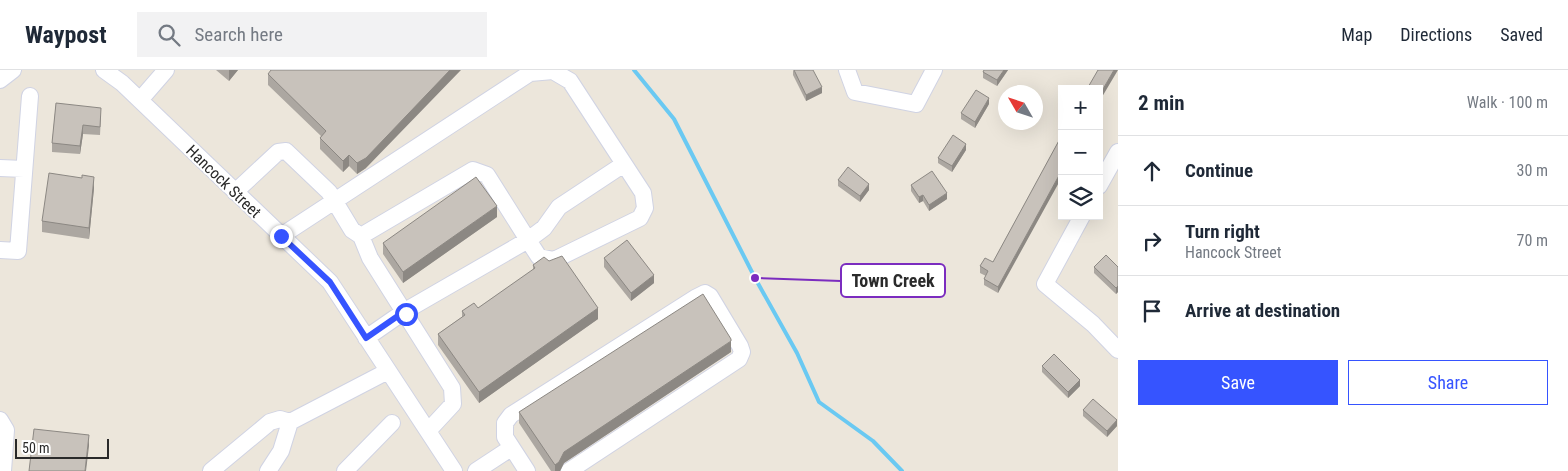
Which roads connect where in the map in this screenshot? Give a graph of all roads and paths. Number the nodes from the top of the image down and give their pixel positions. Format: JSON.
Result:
{"nodes":[{"id":1,"x":13,"y":70,"type":"edge"},
{"id":2,"x":104,"y":70,"type":"edge"},
{"id":3,"x":166,"y":70,"type":"edge"},
{"id":4,"x":847,"y":70,"type":"edge"},
{"id":5,"x":934,"y":70,"type":"edge"},
{"id":6,"x":0,"y":80,"type":"edge"},
{"id":7,"x":30,"y":96,"type":"dead end"},
{"id":8,"x":140,"y":100,"type":"junction"},
{"id":9,"x":1118,"y":152,"type":"edge"},
{"id":10,"x":624,"y":164,"type":"junction"},
{"id":11,"x":0,"y":168,"type":"edge"},
{"id":12,"x":24,"y":169,"type":"junction"},
{"id":13,"x":1103,"y":179,"type":"edge"},
{"id":14,"x":235,"y":192,"type":"junction"},
{"id":15,"x":335,"y":202,"type":"junction"},
{"id":16,"x":1080,"y":220,"type":"edge"},
{"id":17,"x":281,"y":236,"type":"junction"},
{"id":18,"x":361,"y":236,"type":"junction"},
{"id":19,"x":528,"y":240,"type":"junction"},
{"id":20,"x":0,"y":250,"type":"edge"},
{"id":21,"x":405,"y":311,"type":"junction"},
{"id":22,"x":366,"y":338,"type":"junction"},
{"id":23,"x":1118,"y":350,"type":"edge"},
{"id":24,"x":388,"y":371,"type":"junction"},
{"id":25,"x":0,"y":420,"type":"edge"},
{"id":26,"x":290,"y":422,"type":"junction"},
{"id":27,"x":392,"y":424,"type":"dead end"},
{"id":28,"x":428,"y":431,"type":"junction"},
{"id":29,"x":511,"y":448,"type":"junction"},
{"id":30,"x":523,"y":470,"type":"edge"},
{"id":31,"x":3,"y":471,"type":"edge"},
{"id":32,"x":211,"y":471,"type":"edge"},
{"id":33,"x":268,"y":471,"type":"edge"},
{"id":34,"x":345,"y":471,"type":"edge"},
{"id":35,"x":454,"y":471,"type":"edge"},
{"id":36,"x":476,"y":471,"type":"edge"},
{"id":37,"x":569,"y":471,"type":"edge"}],
"edges":[{"from":1,"to":6,"type":"street"},
{"from":2,"to":8,"type":"street","name":"Hancock Street"},
{"from":3,"to":8,"type":"street"},
{"from":4,"to":5,"type":"street"},
{"from":7,"to":12,"type":"street"},
{"from":8,"to":14,"type":"street","name":"Hancock Street"},
{"from":9,"to":13,"type":"street"},
{"from":10,"to":15,"type":"street"},
{"from":10,"to":19,"type":"street"},
{"from":10,"to":19,"type":"street"},
{"from":11,"to":12,"type":"street"},
{"from":12,"to":20,"type":"street"},
{"from":14,"to":15,"type":"street"},
{"from":14,"to":17,"type":"street","name":"Hancock Street"},
{"from":15,"to":17,"type":"street"},
{"from":15,"to":18,"type":"street"},
{"from":16,"to":23,"type":"street"},
{"from":17,"to":22,"type":"street","name":"Hancock Street"},
{"from":18,"to":19,"type":"street"},
{"from":18,"to":21,"type":"street"},
{"from":19,"to":21,"type":"street"},
{"from":21,"to":22,"type":"street"},
{"from":21,"to":28,"type":"street"},
{"from":22,"to":24,"type":"street","name":"Hancock Street"},
{"from":24,"to":26,"type":"street"},
{"from":24,"to":28,"type":"street","name":"Hancock Street"},
{"from":25,"to":31,"type":"street"},
{"from":26,"to":32,"type":"street"},
{"from":26,"to":33,"type":"street"},
{"from":27,"to":34,"type":"street"},
{"from":28,"to":35,"type":"street","name":"Hancock Street"},
{"from":29,"to":30,"type":"street"},
{"from":29,"to":36,"type":"street"},
{"from":29,"to":37,"type":"street"}]}
